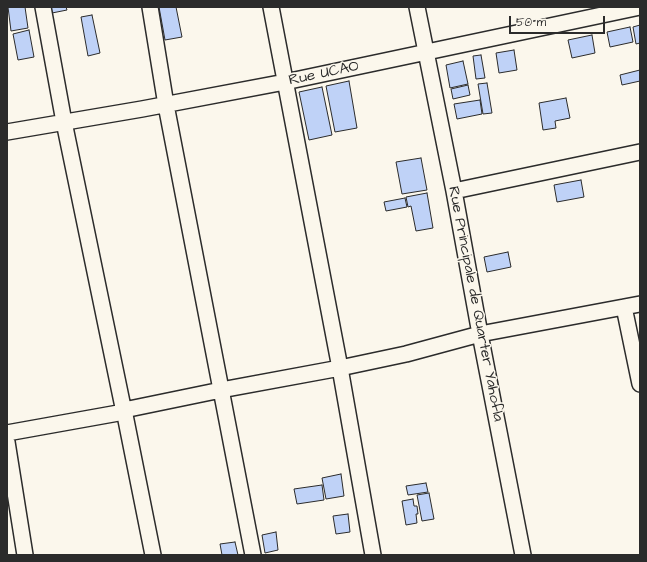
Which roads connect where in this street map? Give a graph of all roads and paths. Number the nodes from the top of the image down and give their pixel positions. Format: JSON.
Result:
{"nodes":[{"id":1,"x":43,"y":7,"type":"edge"},
{"id":2,"x":150,"y":7,"type":"edge"},
{"id":3,"x":271,"y":7,"type":"edge"},
{"id":4,"x":416,"y":7,"type":"edge"},
{"id":5,"x":635,"y":8,"type":"edge"},
{"id":6,"x":425,"y":53,"type":"junction"},
{"id":7,"x":286,"y":82,"type":"junction"},
{"id":8,"x":166,"y":105,"type":"junction"},
{"id":9,"x":64,"y":122,"type":"junction"},
{"id":10,"x":7,"y":132,"type":"edge"},
{"id":11,"x":640,"y":152,"type":"edge"},
{"id":12,"x":454,"y":191,"type":"junction"},
{"id":13,"x":640,"y":304,"type":"edge"},
{"id":14,"x":624,"y":307,"type":"junction"},
{"id":15,"x":480,"y":334,"type":"junction"},
{"id":16,"x":340,"y":368,"type":"junction"},
{"id":17,"x":640,"y":384,"type":"edge"},
{"id":18,"x":221,"y":390,"type":"junction"},
{"id":19,"x":124,"y":411,"type":"junction"},
{"id":20,"x":7,"y":433,"type":"edge"},
{"id":21,"x":7,"y":442,"type":"edge"},
{"id":22,"x":25,"y":555,"type":"edge"},
{"id":23,"x":153,"y":555,"type":"edge"},
{"id":24,"x":253,"y":555,"type":"edge"},
{"id":25,"x":373,"y":555,"type":"edge"},
{"id":26,"x":523,"y":555,"type":"edge"}],
"edges":[{"from":1,"to":9,"type":"street"},
{"from":2,"to":8,"type":"street"},
{"from":3,"to":7,"type":"street"},
{"from":4,"to":6,"type":"street","name":"Rue Principale de Quarter Yahofla"},
{"from":5,"to":6,"type":"street","name":"Rue UCAO"},
{"from":6,"to":7,"type":"street","name":"Rue UCAO"},
{"from":6,"to":12,"type":"street","name":"Rue Principale de Quarter Yahofla"},
{"from":7,"to":8,"type":"street","name":"Rue UCAO"},
{"from":7,"to":16,"type":"street"},
{"from":8,"to":9,"type":"street","name":"Rue UCAO"},
{"from":8,"to":18,"type":"street"},
{"from":9,"to":10,"type":"street","name":"Rue UCAO"},
{"from":9,"to":19,"type":"street"},
{"from":11,"to":12,"type":"street"},
{"from":12,"to":15,"type":"street","name":"Rue Principale de Quarter Yahofla"},
{"from":13,"to":14,"type":"street"},
{"from":14,"to":15,"type":"street"},
{"from":14,"to":17,"type":"street"},
{"from":15,"to":16,"type":"street"},
{"from":15,"to":26,"type":"street","name":"Rue Principale de Quarter Yahofla"},
{"from":16,"to":18,"type":"street"},
{"from":16,"to":25,"type":"street"},
{"from":18,"to":19,"type":"street"},
{"from":18,"to":24,"type":"street"},
{"from":19,"to":20,"type":"street"},
{"from":19,"to":23,"type":"street"},
{"from":21,"to":22,"type":"street"}]}
